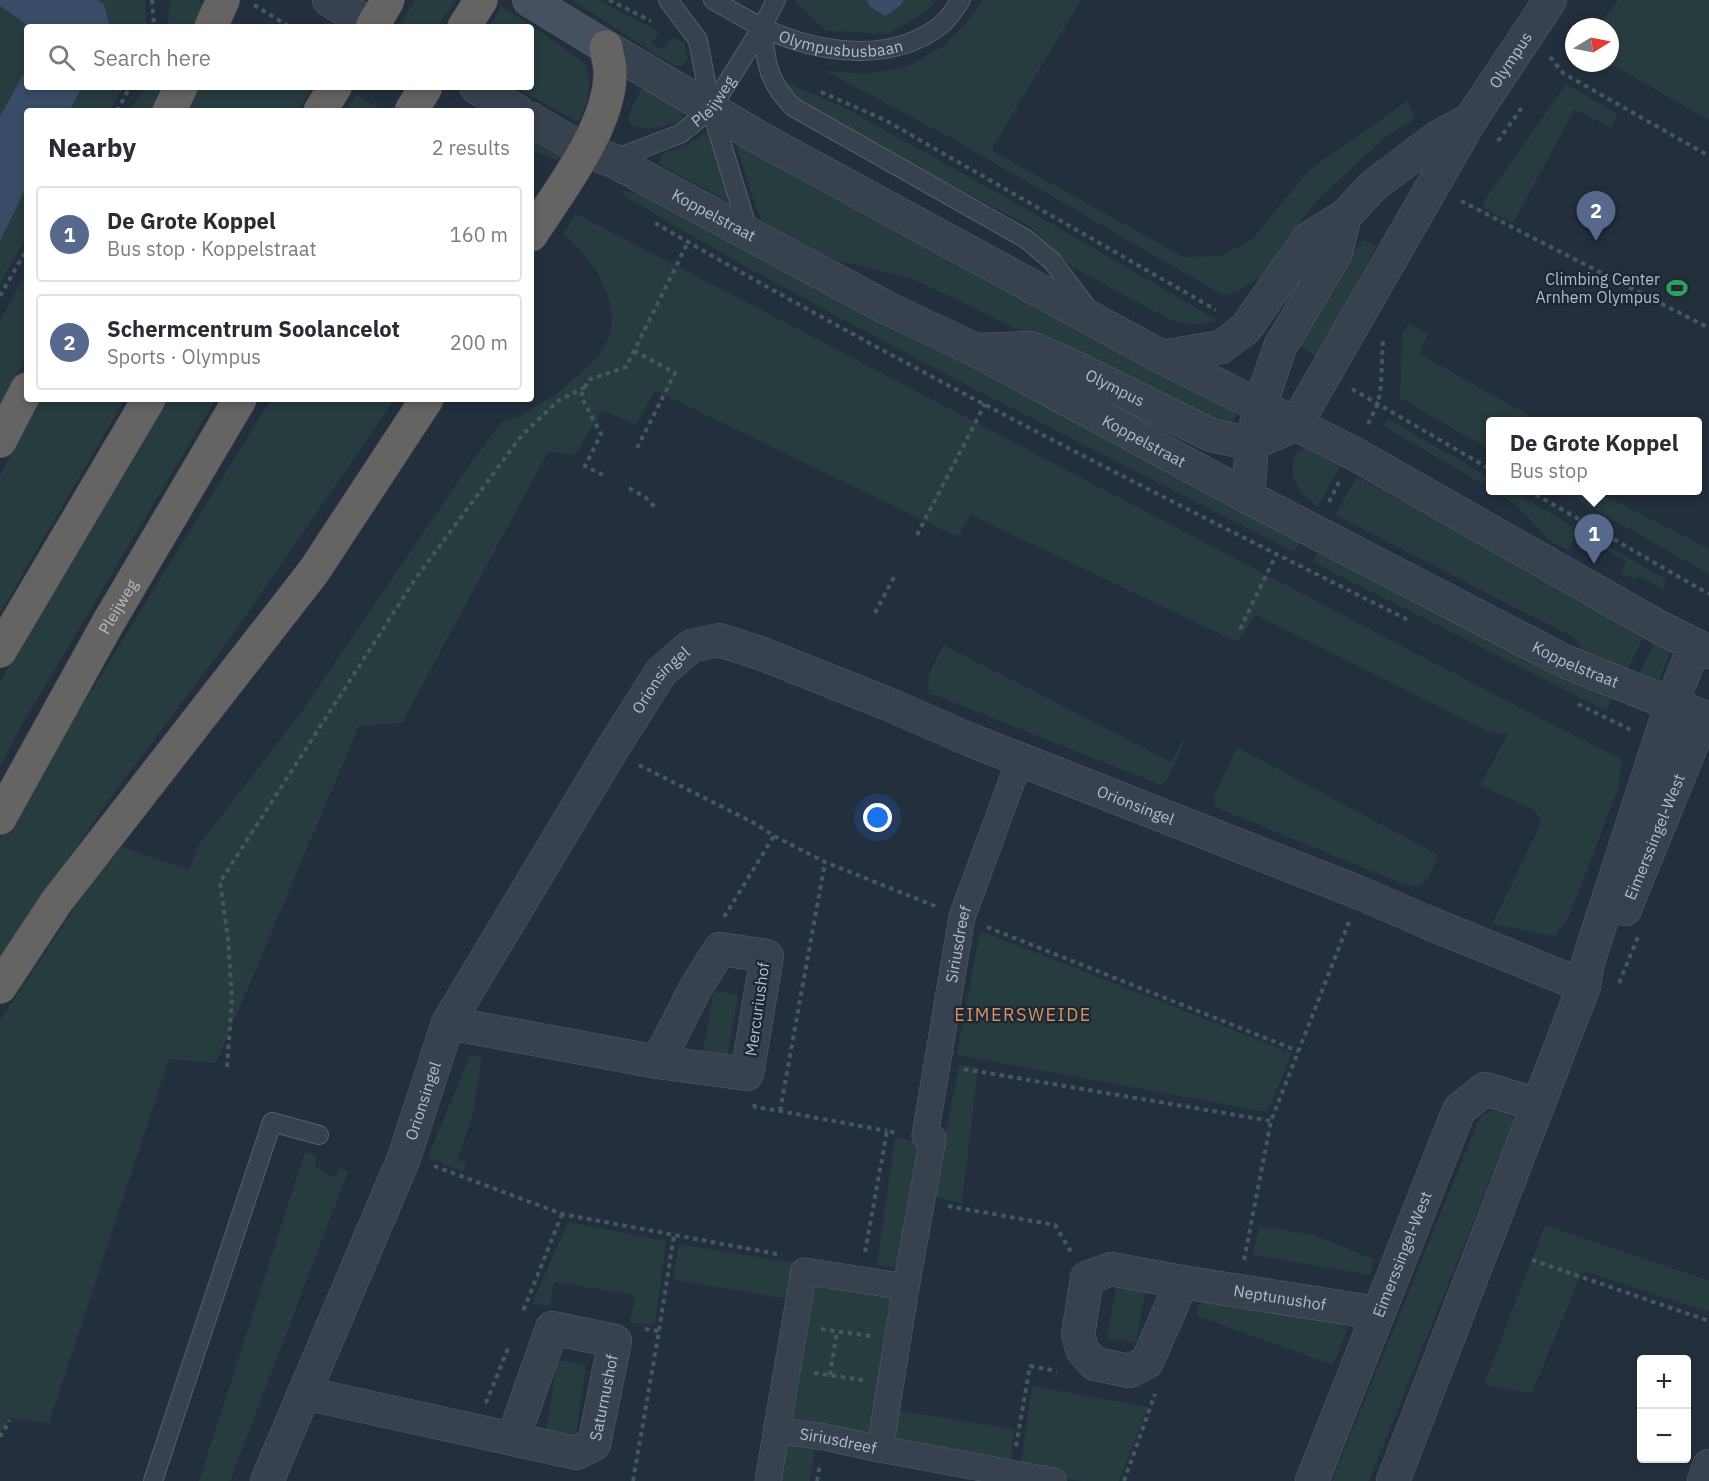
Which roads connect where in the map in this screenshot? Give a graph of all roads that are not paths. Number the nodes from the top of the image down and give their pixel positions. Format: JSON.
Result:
{"nodes":[{"id":1,"x":223,"y":0,"type":"edge"},
{"id":2,"x":329,"y":0,"type":"edge"},
{"id":3,"x":388,"y":0,"type":"edge"},
{"id":4,"x":480,"y":0,"type":"edge"},
{"id":5,"x":529,"y":0,"type":"edge"},
{"id":6,"x":668,"y":0,"type":"edge"},
{"id":7,"x":713,"y":0,"type":"edge"},
{"id":8,"x":776,"y":0,"type":"edge"},
{"id":9,"x":961,"y":0,"type":"edge"},
{"id":10,"x":1550,"y":0,"type":"edge"},
{"id":11,"x":212,"y":24,"type":"edge"},
{"id":12,"x":368,"y":24,"type":"edge"},
{"id":13,"x":375,"y":24,"type":"edge"},
{"id":14,"x":466,"y":24,"type":"edge"},
{"id":15,"x":762,"y":27,"type":"junction"},
{"id":16,"x":606,"y":47,"type":"junction"},
{"id":17,"x":180,"y":90,"type":"edge"},
{"id":18,"x":333,"y":90,"type":"edge"},
{"id":19,"x":424,"y":90,"type":"edge"},
{"id":20,"x":481,"y":90,"type":"edge"},
{"id":21,"x":170,"y":108,"type":"edge"},
{"id":22,"x":322,"y":108,"type":"edge"},
{"id":23,"x":413,"y":108,"type":"edge"},
{"id":24,"x":512,"y":108,"type":"edge"},
{"id":25,"x":711,"y":109,"type":"junction"},
{"id":26,"x":1472,"y":119,"type":"junction"},
{"id":27,"x":534,"y":121,"type":"edge"},
{"id":28,"x":598,"y":156,"type":"junction"},
{"id":29,"x":1373,"y":186,"type":"junction"},
{"id":30,"x":1346,"y":216,"type":"junction"},
{"id":31,"x":1414,"y":219,"type":"junction"},
{"id":32,"x":534,"y":230,"type":"edge"},
{"id":33,"x":749,"y":233,"type":"junction"},
{"id":34,"x":1098,"y":322,"type":"junction"},
{"id":35,"x":976,"y":350,"type":"junction"},
{"id":36,"x":1162,"y":357,"type":"junction"},
{"id":37,"x":24,"y":395,"type":"edge"},
{"id":38,"x":147,"y":402,"type":"edge"},
{"id":39,"x":238,"y":402,"type":"edge"},
{"id":40,"x":426,"y":402,"type":"edge"},
{"id":41,"x":1260,"y":406,"type":"junction"},
{"id":42,"x":1296,"y":424,"type":"junction"},
{"id":43,"x":0,"y":441,"type":"edge"},
{"id":44,"x":1252,"y":444,"type":"junction"},
{"id":45,"x":1248,"y":497,"type":"junction"},
{"id":46,"x":1702,"y":648,"type":"edge"},
{"id":47,"x":0,"y":651,"type":"edge"},
{"id":48,"x":1671,"y":705,"type":"junction"},
{"id":49,"x":1707,"y":713,"type":"edge"},
{"id":50,"x":1020,"y":759,"type":"junction"},
{"id":51,"x":0,"y":819,"type":"edge"},
{"id":52,"x":1584,"y":986,"type":"junction"},
{"id":53,"x":0,"y":987,"type":"edge"},
{"id":54,"x":448,"y":1023,"type":"junction"},
{"id":55,"x":658,"y":1062,"type":"junction"},
{"id":56,"x":1538,"y":1105,"type":"junction"},
{"id":57,"x":319,"y":1135,"type":"dead end"},
{"id":58,"x":1182,"y":1282,"type":"junction"},
{"id":59,"x":906,"y":1287,"type":"junction"},
{"id":60,"x":1378,"y":1313,"type":"junction"},
{"id":61,"x":304,"y":1394,"type":"junction"},
{"id":62,"x":776,"y":1430,"type":"junction"},
{"id":63,"x":513,"y":1439,"type":"dead end"},
{"id":64,"x":880,"y":1449,"type":"junction"},
{"id":65,"x":1709,"y":1466,"type":"edge"},
{"id":66,"x":153,"y":1481,"type":"edge"},
{"id":67,"x":267,"y":1481,"type":"edge"},
{"id":68,"x":768,"y":1481,"type":"edge"},
{"id":69,"x":1053,"y":1481,"type":"edge"},
{"id":70,"x":1312,"y":1481,"type":"edge"},
{"id":71,"x":1393,"y":1481,"type":"edge"},
{"id":72,"x":1704,"y":1481,"type":"edge"}],
"edges":[{"from":1,"to":11,"type":"highway"},
{"from":2,"to":12,"type":"street"},
{"from":3,"to":13,"type":"highway","bridge":true},
{"from":4,"to":14,"type":"highway"},
{"from":5,"to":16,"type":"main road"},
{"from":6,"to":25,"type":"lane"},
{"from":7,"to":15,"type":"lane","name":"Olympusbusbaan"},
{"from":8,"to":15,"type":"lane","name":"Pleijweg"},
{"from":9,"to":15,"type":"lane","name":"Olympusbusbaan"},
{"from":10,"to":26,"type":"street","name":"Olympus"},
{"from":15,"to":25,"type":"lane","name":"Pleijweg"},
{"from":15,"to":34,"type":"lane"},
{"from":16,"to":25,"type":"street"},
{"from":16,"to":28,"type":"highway"},
{"from":17,"to":21,"type":"highway"},
{"from":18,"to":22,"type":"highway"},
{"from":19,"to":23,"type":"highway","bridge":true},
{"from":20,"to":24,"type":"street"},
{"from":25,"to":28,"type":"lane","name":"Pleijweg"},
{"from":25,"to":33,"type":"lane"},
{"from":25,"to":34,"type":"street"},
{"from":26,"to":29,"type":"street","name":"Olympus"},
{"from":26,"to":31,"type":"street","name":"Olympus"},
{"from":27,"to":28,"type":"street","name":"Koppelstraat"},
{"from":28,"to":32,"type":"highway"},
{"from":28,"to":33,"type":"street","name":"Koppelstraat"},
{"from":29,"to":30,"type":"street","name":"Olympus"},
{"from":29,"to":31,"type":"street"},
{"from":30,"to":36,"type":"street","name":"Olympus"},
{"from":30,"to":41,"type":"street","name":"Olympus"},
{"from":31,"to":42,"type":"street","name":"Olympus"},
{"from":33,"to":35,"type":"street","name":"Koppelstraat"},
{"from":34,"to":36,"type":"street"},
{"from":35,"to":44,"type":"street","name":"Olympus"},
{"from":35,"to":45,"type":"street","name":"Koppelstraat"},
{"from":36,"to":41,"type":"street"},
{"from":37,"to":43,"type":"highway"},
{"from":38,"to":47,"type":"highway"},
{"from":39,"to":51,"type":"highway","name":"Pleijweg"},
{"from":40,"to":53,"type":"highway"},
{"from":41,"to":42,"type":"street"},
{"from":41,"to":44,"type":"street","name":"Olympus"},
{"from":42,"to":44,"type":"street"},
{"from":42,"to":46,"type":"street"},
{"from":44,"to":45,"type":"street","name":"Olympus"},
{"from":45,"to":48,"type":"street","name":"Koppelstraat"},
{"from":46,"to":48,"type":"street","name":"Eimerssingel-West"},
{"from":48,"to":49,"type":"street","name":"Koppelstraat"},
{"from":48,"to":52,"type":"street","name":"Eimerssingel-West"},
{"from":49,"to":52,"type":"street","name":"Eimerssingel-West"},
{"from":50,"to":52,"type":"street","name":"Orionsingel"},
{"from":50,"to":54,"type":"street","name":"Orionsingel"},
{"from":50,"to":59,"type":"street","name":"Siriusdreef"},
{"from":52,"to":56,"type":"street","name":"Eimerssingel-West"},
{"from":54,"to":55,"type":"street","name":"Mercuriushof"},
{"from":54,"to":61,"type":"street","name":"Orionsingel"},
{"from":55,"to":55,"type":"street","name":"Mercuriushof"},
{"from":56,"to":60,"type":"street","name":"Eimerssingel-West"},
{"from":56,"to":71,"type":"street","name":"Eimerssingel-West"},
{"from":57,"to":66,"type":"lane"},
{"from":58,"to":58,"type":"street","name":"Neptunushof"},
{"from":58,"to":60,"type":"street","name":"Neptunushof"},
{"from":59,"to":62,"type":"street","name":"Siriusdreef"},
{"from":59,"to":64,"type":"street","name":"Siriusdreef"},
{"from":60,"to":70,"type":"street","name":"Eimerssingel-West"},
{"from":61,"to":63,"type":"street"},
{"from":61,"to":67,"type":"street","name":"Orionsingel"},
{"from":62,"to":64,"type":"street","name":"Siriusdreef"},
{"from":62,"to":68,"type":"street","name":"Siriusdreef"},
{"from":64,"to":69,"type":"street"},
{"from":65,"to":72,"type":"street"}]}
